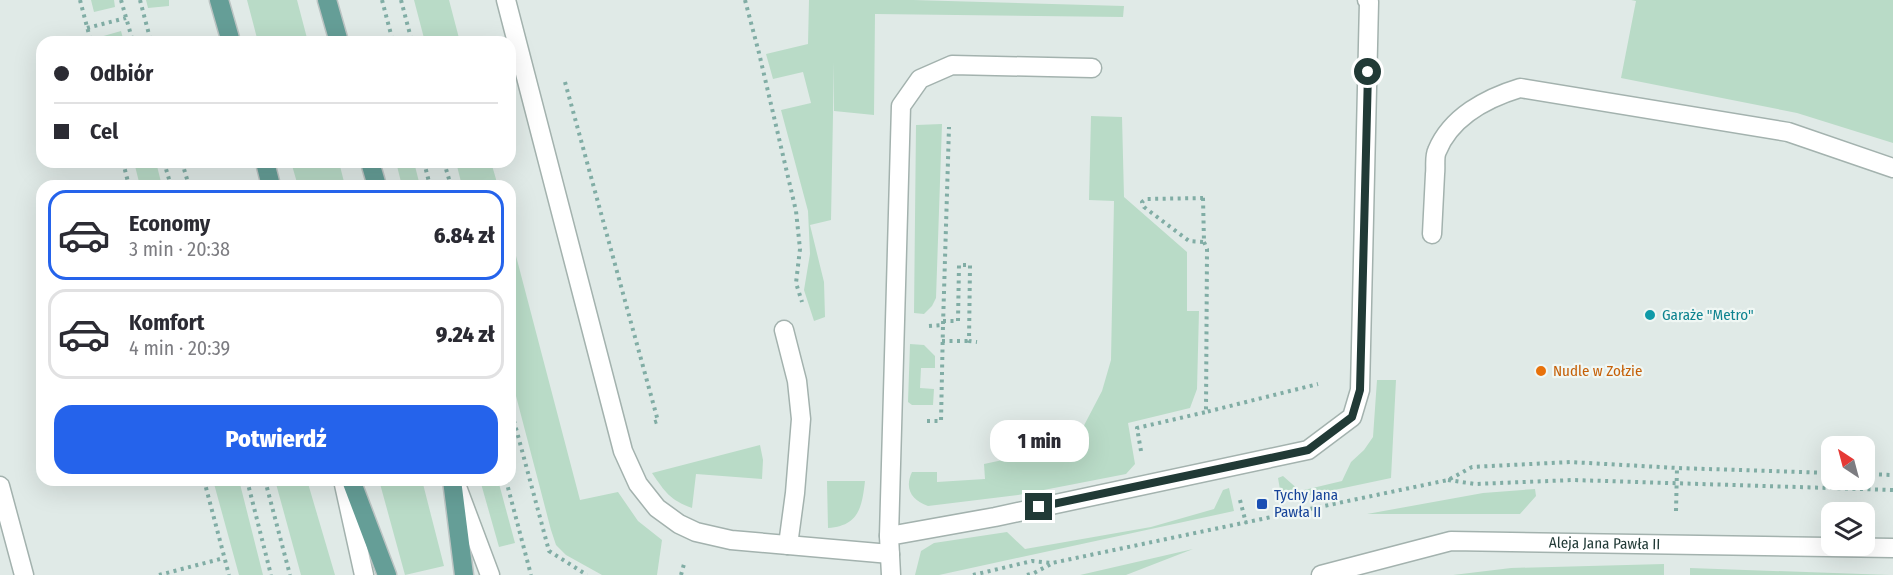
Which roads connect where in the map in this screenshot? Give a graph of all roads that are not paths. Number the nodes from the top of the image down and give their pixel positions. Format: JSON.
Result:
{"nodes":[{"id":1,"x":219,"y":0,"type":"edge"},
{"id":2,"x":327,"y":0,"type":"edge"},
{"id":3,"x":506,"y":0,"type":"edge"},
{"id":4,"x":1367,"y":0,"type":"edge"},
{"id":5,"x":229,"y":36,"type":"edge"},
{"id":6,"x":337,"y":36,"type":"edge"},
{"id":7,"x":515,"y":36,"type":"edge"},
{"id":8,"x":516,"y":38,"type":"edge"},
{"id":9,"x":1092,"y":68,"type":"dead end"},
{"id":10,"x":1893,"y":168,"type":"edge"},
{"id":11,"x":1432,"y":234,"type":"dead end"},
{"id":12,"x":784,"y":330,"type":"dead end"},
{"id":13,"x":0,"y":486,"type":"edge"},
{"id":14,"x":344,"y":486,"type":"edge"},
{"id":15,"x":353,"y":486,"type":"edge"},
{"id":16,"x":454,"y":486,"type":"edge"},
{"id":17,"x":455,"y":486,"type":"edge"},
{"id":18,"x":890,"y":536,"type":"junction"},
{"id":19,"x":788,"y":545,"type":"junction"},
{"id":20,"x":1893,"y":548,"type":"edge"},
{"id":21,"x":890,"y":555,"type":"junction"},
{"id":22,"x":1396,"y":556,"type":"junction"},
{"id":23,"x":24,"y":575,"type":"edge"},
{"id":24,"x":364,"y":575,"type":"edge"},
{"id":25,"x":387,"y":575,"type":"edge"},
{"id":26,"x":464,"y":575,"type":"edge"},
{"id":27,"x":490,"y":575,"type":"edge"},
{"id":28,"x":891,"y":575,"type":"edge"},
{"id":29,"x":1321,"y":575,"type":"edge"},
{"id":30,"x":1376,"y":575,"type":"edge"}],
"edges":[{"from":1,"to":5,"type":"main road"},
{"from":2,"to":6,"type":"main road"},
{"from":3,"to":7,"type":"street"},
{"from":4,"to":18,"type":"street"},
{"from":8,"to":19,"type":"street"},
{"from":9,"to":18,"type":"street"},
{"from":10,"to":11,"type":"street"},
{"from":12,"to":19,"type":"street"},
{"from":13,"to":23,"type":"street"},
{"from":14,"to":24,"type":"street"},
{"from":15,"to":25,"type":"main road"},
{"from":16,"to":26,"type":"main road"},
{"from":17,"to":27,"type":"street"},
{"from":18,"to":21,"type":"street"},
{"from":19,"to":21,"type":"street"},
{"from":20,"to":22,"type":"street","name":"Aleja Jana Pawła II"},
{"from":21,"to":28,"type":"street"},
{"from":22,"to":29,"type":"street","name":"Aleja Jana Pawła II"},
{"from":22,"to":30,"type":"street"}]}
